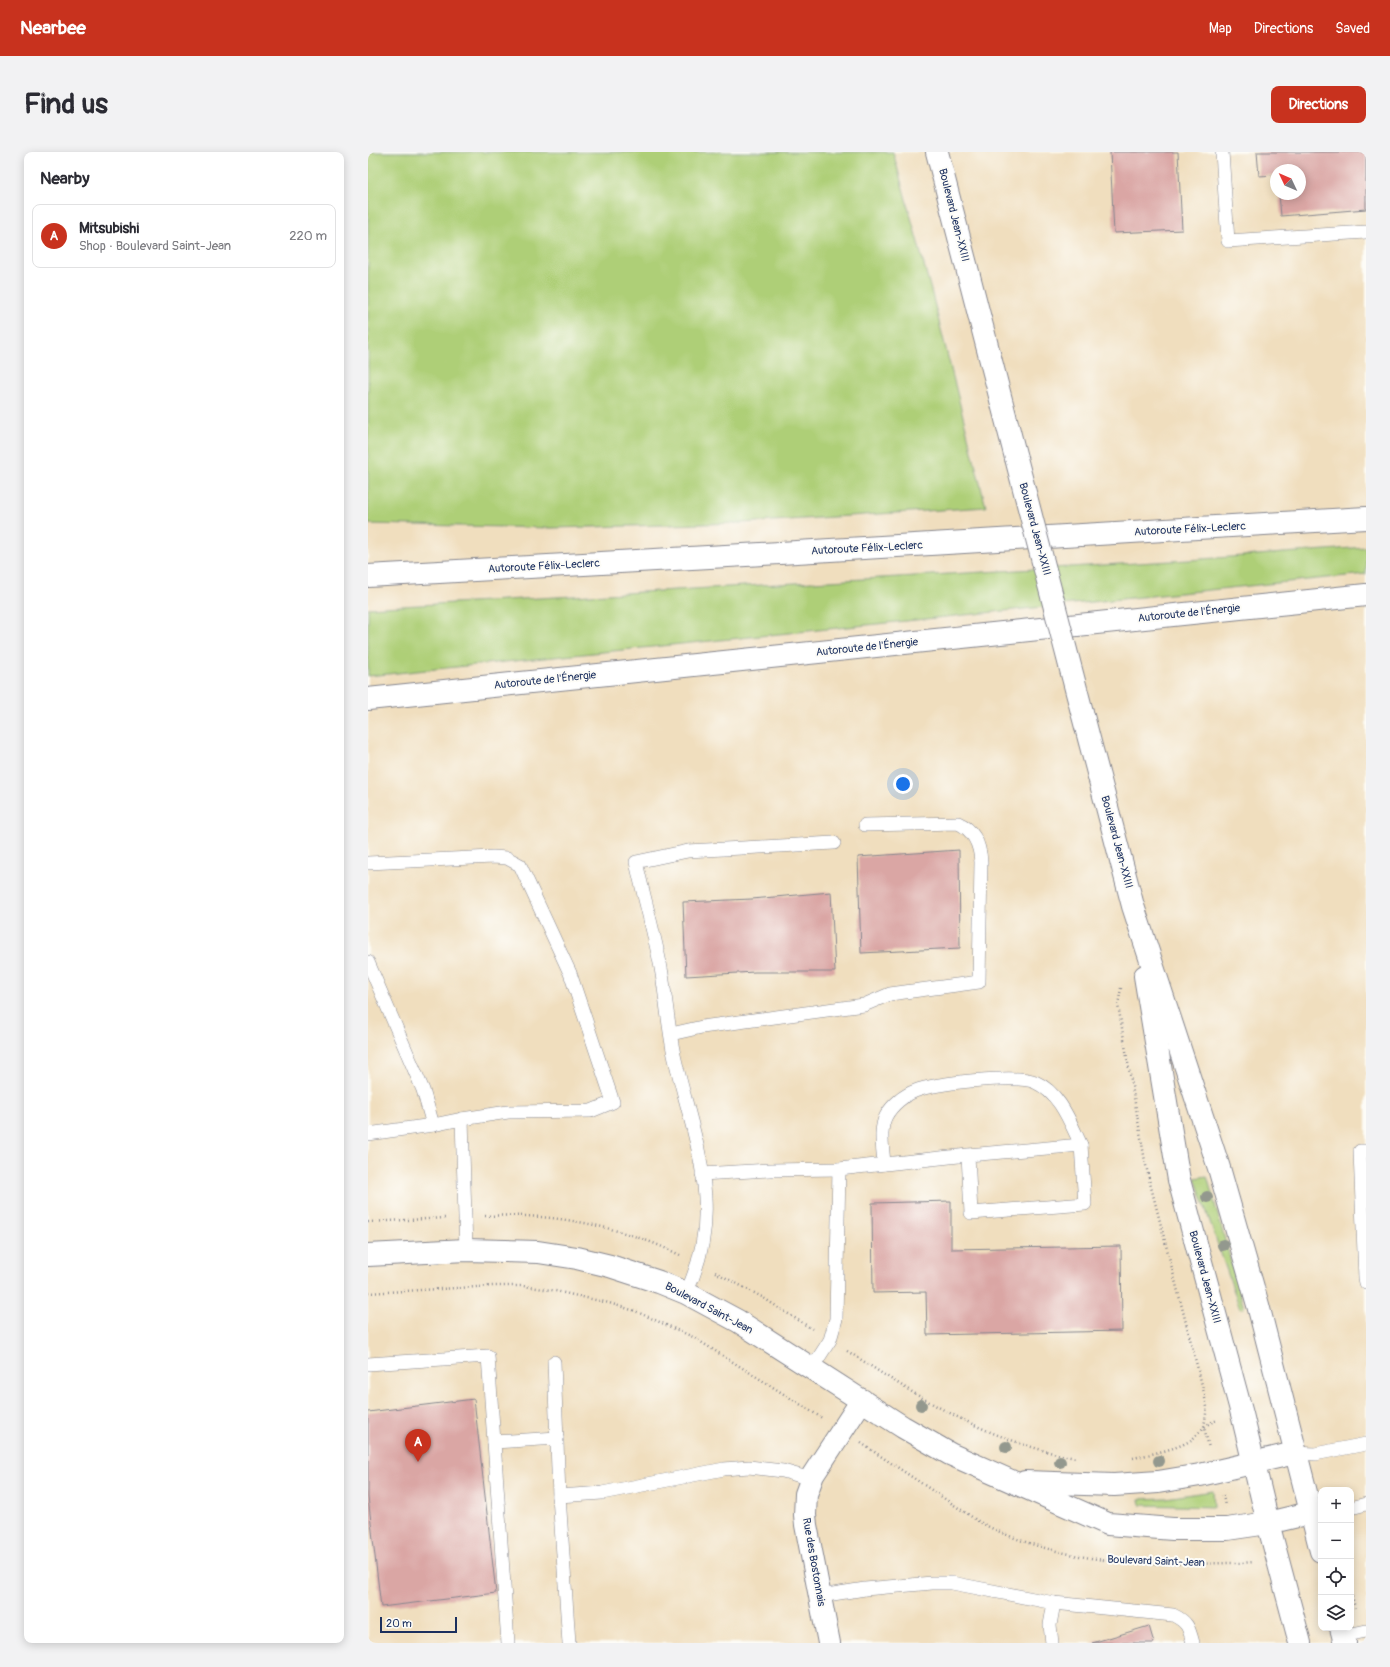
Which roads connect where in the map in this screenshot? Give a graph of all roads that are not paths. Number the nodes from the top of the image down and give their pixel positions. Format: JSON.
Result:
{"nodes":[{"id":1,"x":937,"y":152,"type":"edge"},
{"id":2,"x":1222,"y":152,"type":"edge"},
{"id":3,"x":1366,"y":232,"type":"edge"},
{"id":4,"x":1366,"y":518,"type":"edge"},
{"id":5,"x":368,"y":576,"type":"edge"},
{"id":6,"x":1366,"y":595,"type":"edge"},
{"id":7,"x":1311,"y":600,"type":"junction"},
{"id":8,"x":1366,"y":605,"type":"edge"},
{"id":9,"x":368,"y":699,"type":"edge"},
{"id":10,"x":865,"y":825,"type":"dead end"},
{"id":11,"x":834,"y":843,"type":"dead end"},
{"id":12,"x":368,"y":863,"type":"edge"},
{"id":13,"x":1133,"y":906,"type":"junction"},
{"id":14,"x":368,"y":962,"type":"edge"},
{"id":15,"x":670,"y":1034,"type":"junction"},
{"id":16,"x":462,"y":1119,"type":"junction"},
{"id":17,"x":433,"y":1125,"type":"junction"},
{"id":18,"x":368,"y":1134,"type":"edge"},
{"id":19,"x":1081,"y":1145,"type":"junction"},
{"id":20,"x":1366,"y":1151,"type":"edge"},
{"id":21,"x":968,"y":1155,"type":"junction"},
{"id":22,"x":884,"y":1164,"type":"junction"},
{"id":23,"x":839,"y":1169,"type":"junction"},
{"id":24,"x":702,"y":1174,"type":"junction"},
{"id":25,"x":466,"y":1250,"type":"junction"},
{"id":26,"x":368,"y":1255,"type":"edge"},
{"id":27,"x":1366,"y":1283,"type":"edge"},
{"id":28,"x":686,"y":1293,"type":"junction"},
{"id":29,"x":554,"y":1362,"type":"dead end"},
{"id":30,"x":368,"y":1364,"type":"edge"},
{"id":31,"x":812,"y":1368,"type":"junction"},
{"id":32,"x":862,"y":1400,"type":"junction"},
{"id":33,"x":557,"y":1438,"type":"junction"},
{"id":34,"x":494,"y":1442,"type":"junction"},
{"id":35,"x":1366,"y":1444,"type":"edge"},
{"id":36,"x":1295,"y":1453,"type":"junction"},
{"id":37,"x":1253,"y":1464,"type":"junction"},
{"id":38,"x":811,"y":1479,"type":"junction"},
{"id":39,"x":1013,"y":1481,"type":"junction"},
{"id":40,"x":559,"y":1496,"type":"junction"},
{"id":41,"x":1366,"y":1504,"type":"edge"},
{"id":42,"x":1354,"y":1507,"type":"edge"},
{"id":43,"x":1316,"y":1513,"type":"edge"},
{"id":44,"x":1268,"y":1524,"type":"junction"},
{"id":45,"x":1318,"y":1528,"type":"edge"},
{"id":46,"x":820,"y":1596,"type":"junction"},
{"id":47,"x":1054,"y":1603,"type":"junction"},
{"id":48,"x":1366,"y":1631,"type":"edge"},
{"id":49,"x":1343,"y":1636,"type":"edge"},
{"id":50,"x":508,"y":1643,"type":"edge"},
{"id":51,"x":569,"y":1643,"type":"edge"},
{"id":52,"x":829,"y":1643,"type":"edge"},
{"id":53,"x":1052,"y":1643,"type":"edge"},
{"id":54,"x":1193,"y":1643,"type":"edge"},
{"id":55,"x":1300,"y":1643,"type":"edge"}],
"edges":[{"from":1,"to":13,"type":"main road","name":"Boulevard Jean-XXIII","bridge":true},
{"from":2,"to":3,"type":"lane"},
{"from":4,"to":5,"type":"main road","name":"Autoroute Félix-Leclerc"},
{"from":6,"to":7,"type":"main road","name":"Autoroute de l'Énergie"},
{"from":7,"to":8,"type":"main road"},
{"from":7,"to":9,"type":"main road","name":"Autoroute de l'Énergie"},
{"from":10,"to":15,"type":"lane"},
{"from":11,"to":15,"type":"lane"},
{"from":12,"to":16,"type":"lane"},
{"from":13,"to":36,"type":"main road","name":"Boulevard Jean-XXIII"},
{"from":13,"to":37,"type":"main road","name":"Boulevard Jean-XXIII"},
{"from":14,"to":17,"type":"lane"},
{"from":15,"to":24,"type":"lane"},
{"from":16,"to":17,"type":"lane"},
{"from":16,"to":25,"type":"lane"},
{"from":17,"to":18,"type":"lane"},
{"from":19,"to":21,"type":"lane"},
{"from":19,"to":21,"type":"lane"},
{"from":19,"to":22,"type":"lane"},
{"from":20,"to":27,"type":"lane"},
{"from":21,"to":22,"type":"lane"},
{"from":22,"to":23,"type":"lane"},
{"from":23,"to":24,"type":"lane"},
{"from":23,"to":31,"type":"lane"},
{"from":24,"to":28,"type":"lane"},
{"from":25,"to":26,"type":"main road","name":"Boulevard Saint-Jean"},
{"from":25,"to":28,"type":"main road","name":"Boulevard Saint-Jean"},
{"from":28,"to":31,"type":"main road","name":"Boulevard Saint-Jean"},
{"from":29,"to":33,"type":"lane"},
{"from":30,"to":34,"type":"lane"},
{"from":31,"to":32,"type":"main road","name":"Boulevard Saint-Jean"},
{"from":32,"to":38,"type":"main road","name":"Rue des Bostonnais"},
{"from":32,"to":39,"type":"main road","name":"Boulevard Saint-Jean"},
{"from":33,"to":34,"type":"lane"},
{"from":33,"to":40,"type":"lane"},
{"from":34,"to":50,"type":"lane"},
{"from":35,"to":36,"type":"lane"},
{"from":36,"to":37,"type":"main road","name":"Boulevard Saint-Jean"},
{"from":36,"to":43,"type":"main road","name":"Boulevard Jean-XXIII"},
{"from":37,"to":39,"type":"main road","name":"Boulevard Saint-Jean"},
{"from":37,"to":44,"type":"main road","name":"Boulevard Jean-XXIII"},
{"from":38,"to":40,"type":"lane"},
{"from":38,"to":46,"type":"main road","name":"Rue des Bostonnais"},
{"from":39,"to":44,"type":"main road","name":"Boulevard Saint-Jean"},
{"from":40,"to":51,"type":"lane"},
{"from":41,"to":42,"type":"lane"},
{"from":43,"to":44,"type":"main road","name":"Boulevard Saint-Jean"},
{"from":43,"to":45,"type":"main road","name":"Boulevard Jean-XXIII"},
{"from":44,"to":55,"type":"main road","name":"Boulevard Jean-XXIII"},
{"from":46,"to":47,"type":"lane"},
{"from":46,"to":52,"type":"main road","name":"Rue des Bostonnais"},
{"from":47,"to":53,"type":"lane"},
{"from":47,"to":54,"type":"lane"},
{"from":48,"to":49,"type":"lane"}]}
